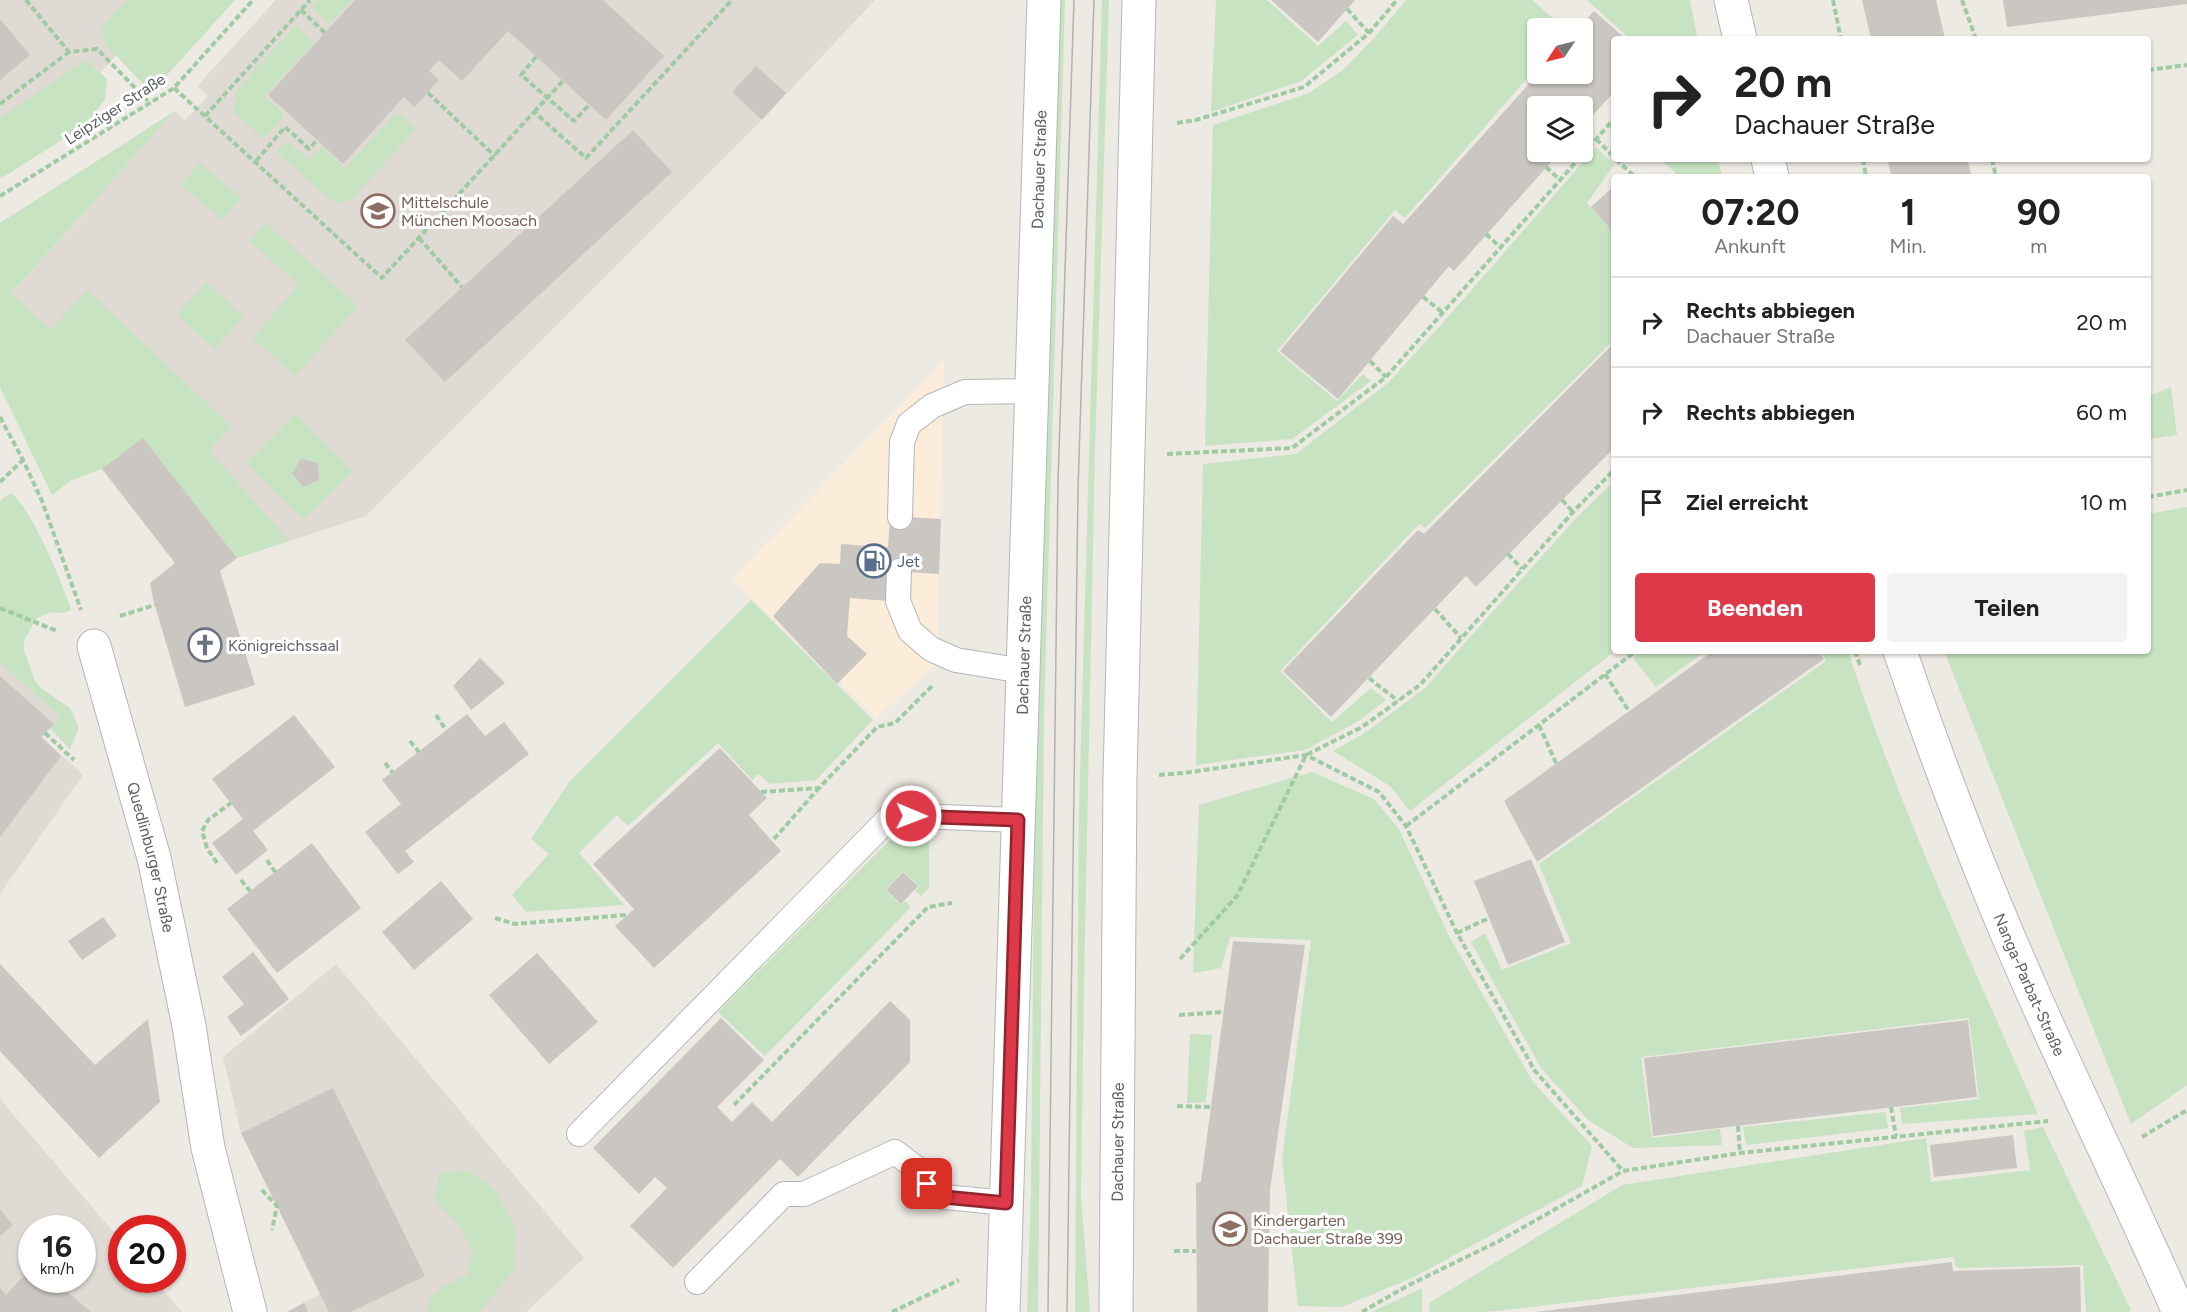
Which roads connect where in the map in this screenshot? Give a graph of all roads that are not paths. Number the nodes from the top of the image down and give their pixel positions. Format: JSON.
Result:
{"nodes":[{"id":1,"x":1044,"y":0,"type":"edge"},
{"id":2,"x":1139,"y":0,"type":"edge"},
{"id":3,"x":1731,"y":0,"type":"edge"},
{"id":4,"x":1739,"y":36,"type":"edge"},
{"id":5,"x":1032,"y":391,"type":"junction"},
{"id":6,"x":900,"y":517,"type":"dead end"},
{"id":7,"x":899,"y":572,"type":"dead end"},
{"id":8,"x":93,"y":646,"type":"road end"},
{"id":9,"x":1901,"y":654,"type":"edge"},
{"id":10,"x":1023,"y":671,"type":"junction"},
{"id":11,"x":1018,"y":820,"type":"junction"},
{"id":12,"x":579,"y":1134,"type":"dead end"},
{"id":13,"x":1006,"y":1203,"type":"junction"},
{"id":14,"x":697,"y":1282,"type":"dead end"},
{"id":15,"x":250,"y":1312,"type":"edge"},
{"id":16,"x":1003,"y":1312,"type":"edge"},
{"id":17,"x":1116,"y":1312,"type":"edge"},
{"id":18,"x":2179,"y":1312,"type":"edge"}],
"edges":[{"from":1,"to":5,"type":"main road","name":"Dachauer Straße"},
{"from":2,"to":17,"type":"main road","name":"Dachauer Straße"},
{"from":3,"to":4,"type":"main road"},
{"from":5,"to":6,"type":"lane"},
{"from":5,"to":10,"type":"main road","name":"Dachauer Straße"},
{"from":7,"to":10,"type":"lane"},
{"from":8,"to":15,"type":"main road","name":"Quedlinburger Straße"},
{"from":9,"to":18,"type":"main road","name":"Nanga-Parbat-Straße"},
{"from":10,"to":11,"type":"main road","name":"Dachauer Straße"},
{"from":11,"to":12,"type":"lane"},
{"from":11,"to":13,"type":"main road","name":"Dachauer Straße"},
{"from":13,"to":14,"type":"lane"},
{"from":13,"to":16,"type":"main road","name":"Dachauer Straße"}]}
